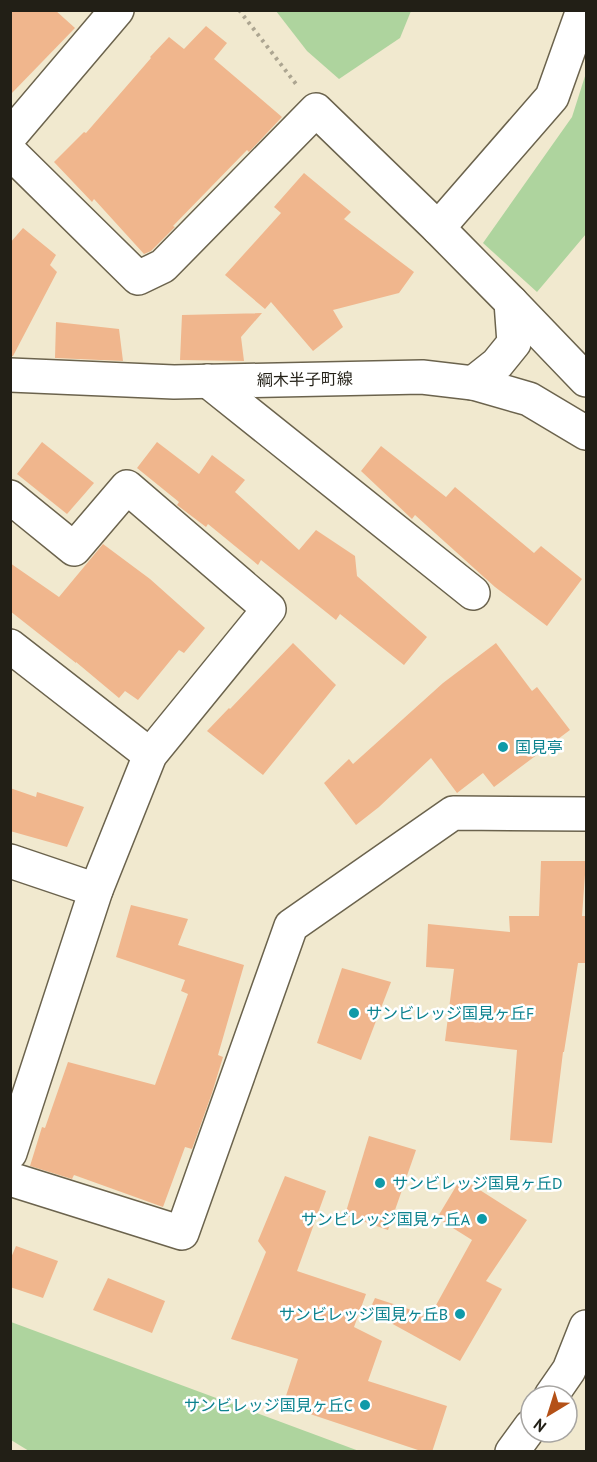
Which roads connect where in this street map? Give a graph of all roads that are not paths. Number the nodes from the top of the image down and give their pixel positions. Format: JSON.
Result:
{"nodes":[{"id":1,"x":117,"y":10,"type":"edge"},
{"id":2,"x":583,"y":10,"type":"edge"},
{"id":3,"x":10,"y":135,"type":"edge"},
{"id":4,"x":10,"y":152,"type":"edge"},
{"id":5,"x":438,"y":228,"type":"junction"},
{"id":6,"x":511,"y":302,"type":"junction"},
{"id":7,"x":10,"y":375,"type":"edge"},
{"id":8,"x":586,"y":380,"type":"edge"},
{"id":9,"x":208,"y":381,"type":"junction"},
{"id":10,"x":473,"y":383,"type":"junction"},
{"id":11,"x":586,"y":433,"type":"edge"},
{"id":12,"x":10,"y":497,"type":"edge"},
{"id":13,"x":473,"y":593,"type":"dead end"},
{"id":14,"x":10,"y":646,"type":"edge"},
{"id":15,"x":150,"y":755,"type":"junction"},
{"id":16,"x":586,"y":814,"type":"edge"},
{"id":17,"x":10,"y":861,"type":"edge"},
{"id":18,"x":96,"y":890,"type":"junction"},
{"id":19,"x":10,"y":1153,"type":"edge"},
{"id":20,"x":10,"y":1179,"type":"edge"},
{"id":21,"x":586,"y":1327,"type":"edge"},
{"id":22,"x":559,"y":1384,"type":"edge"}],
"edges":[{"from":1,"to":3,"type":"street"},
{"from":2,"to":5,"type":"street"},
{"from":4,"to":5,"type":"street"},
{"from":5,"to":6,"type":"street"},
{"from":6,"to":8,"type":"street"},
{"from":6,"to":10,"type":"street"},
{"from":7,"to":9,"type":"street","name":"綱木半子町線"},
{"from":9,"to":10,"type":"street","name":"綱木半子町線"},
{"from":9,"to":13,"type":"street"},
{"from":10,"to":11,"type":"street","name":"綱木半子町線"},
{"from":12,"to":15,"type":"street"},
{"from":14,"to":15,"type":"street"},
{"from":15,"to":18,"type":"street"},
{"from":16,"to":20,"type":"street"},
{"from":17,"to":18,"type":"street"},
{"from":18,"to":19,"type":"street"},
{"from":21,"to":22,"type":"street"}]}
